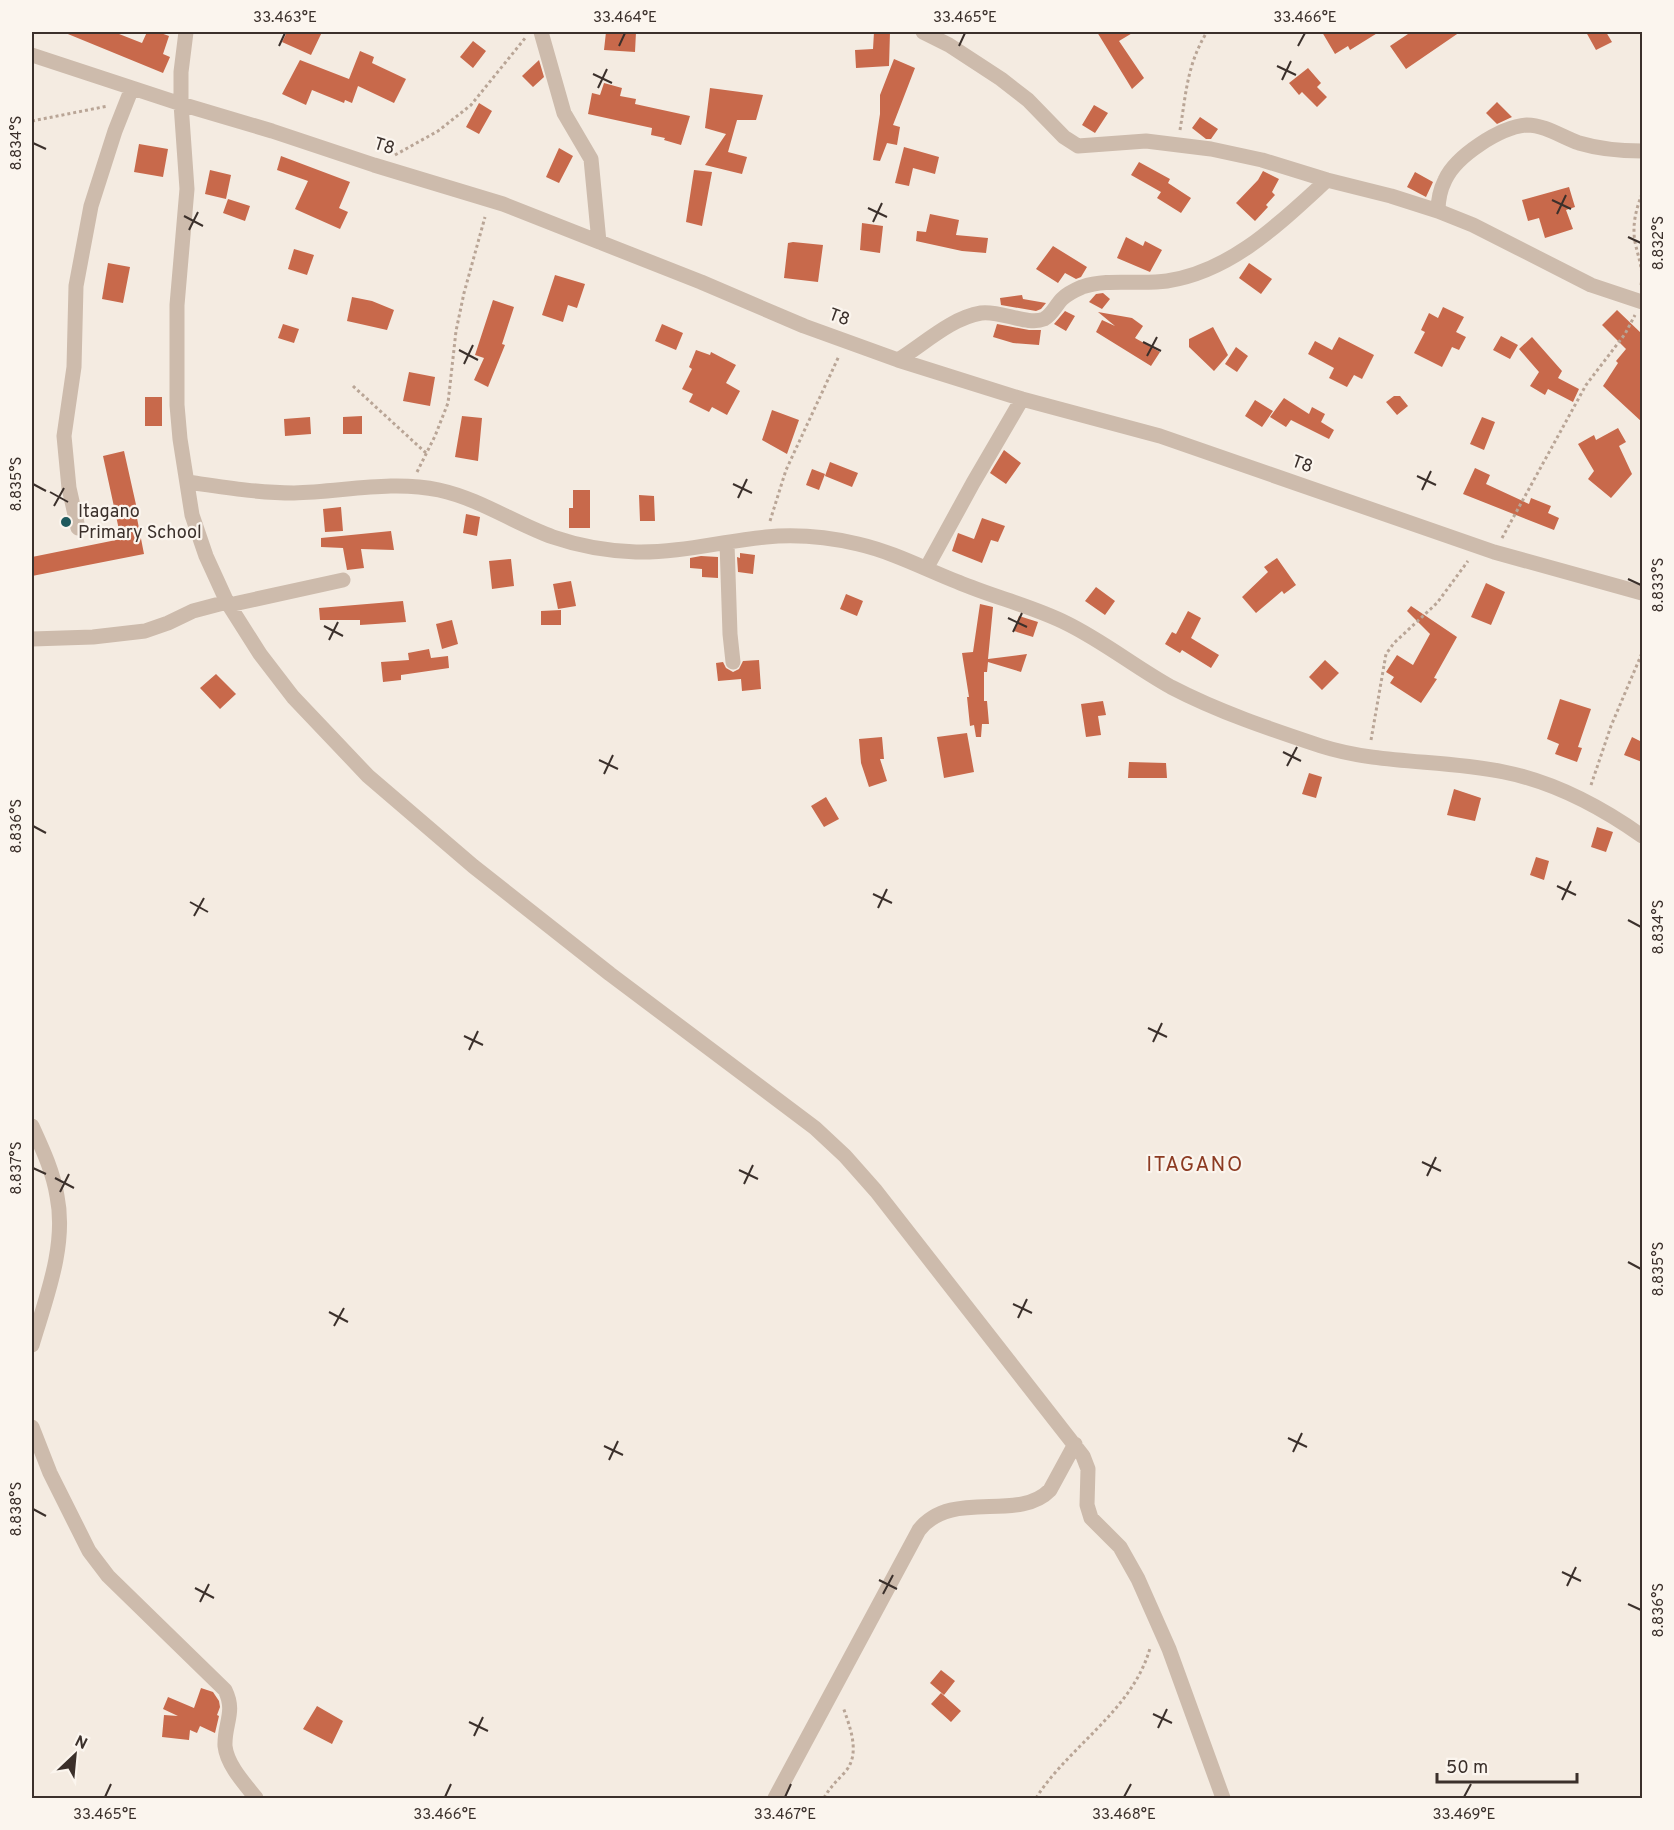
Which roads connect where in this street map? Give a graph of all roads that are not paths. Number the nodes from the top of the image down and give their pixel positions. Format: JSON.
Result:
{"nodes":[{"id":1,"x":186,"y":32,"type":"edge"},
{"id":2,"x":541,"y":32,"type":"edge"},
{"id":3,"x":923,"y":32,"type":"edge"},
{"id":4,"x":32,"y":55,"type":"edge"},
{"id":5,"x":130,"y":95,"type":"junction"},
{"id":6,"x":181,"y":104,"type":"junction"},
{"id":7,"x":1642,"y":151,"type":"edge"},
{"id":8,"x":1327,"y":180,"type":"junction"},
{"id":9,"x":1438,"y":211,"type":"junction"},
{"id":10,"x":599,"y":242,"type":"junction"},
{"id":11,"x":1640,"y":301,"type":"edge"},
{"id":12,"x":898,"y":360,"type":"junction"},
{"id":13,"x":1023,"y":399,"type":"junction"},
{"id":14,"x":187,"y":482,"type":"junction"},
{"id":15,"x":78,"y":528,"type":"dead end"},
{"id":16,"x":727,"y":543,"type":"junction"},
{"id":17,"x":927,"y":567,"type":"junction"},
{"id":18,"x":343,"y":580,"type":"dead end"},
{"id":19,"x":1642,"y":593,"type":"edge"},
{"id":20,"x":228,"y":604,"type":"junction"},
{"id":21,"x":32,"y":639,"type":"edge"},
{"id":22,"x":733,"y":662,"type":"dead end"},
{"id":23,"x":1642,"y":836,"type":"edge"},
{"id":24,"x":32,"y":1126,"type":"edge"},
{"id":25,"x":32,"y":1345,"type":"edge"},
{"id":26,"x":32,"y":1427,"type":"edge"},
{"id":27,"x":1075,"y":1444,"type":"junction"},
{"id":28,"x":256,"y":1798,"type":"edge"},
{"id":29,"x":775,"y":1798,"type":"edge"},
{"id":30,"x":1223,"y":1798,"type":"edge"}],
"edges":[{"from":1,"to":6,"type":"street"},
{"from":2,"to":10,"type":"street"},
{"from":3,"to":8,"type":"street"},
{"from":4,"to":5,"type":"street","name":"T8"},
{"from":5,"to":6,"type":"street","name":"T8"},
{"from":5,"to":15,"type":"street"},
{"from":6,"to":10,"type":"street","name":"T8"},
{"from":6,"to":14,"type":"street"},
{"from":7,"to":9,"type":"street"},
{"from":8,"to":9,"type":"street"},
{"from":8,"to":12,"type":"street"},
{"from":9,"to":11,"type":"street"},
{"from":10,"to":12,"type":"street","name":"T8"},
{"from":12,"to":13,"type":"street","name":"T8"},
{"from":13,"to":17,"type":"street"},
{"from":13,"to":19,"type":"street","name":"T8"},
{"from":14,"to":16,"type":"street"},
{"from":14,"to":20,"type":"street"},
{"from":16,"to":17,"type":"street"},
{"from":16,"to":22,"type":"street"},
{"from":17,"to":23,"type":"street"},
{"from":18,"to":20,"type":"street"},
{"from":20,"to":21,"type":"street"},
{"from":20,"to":27,"type":"street"},
{"from":24,"to":25,"type":"street"},
{"from":26,"to":28,"type":"street"},
{"from":27,"to":29,"type":"street"},
{"from":27,"to":30,"type":"street"}]}
